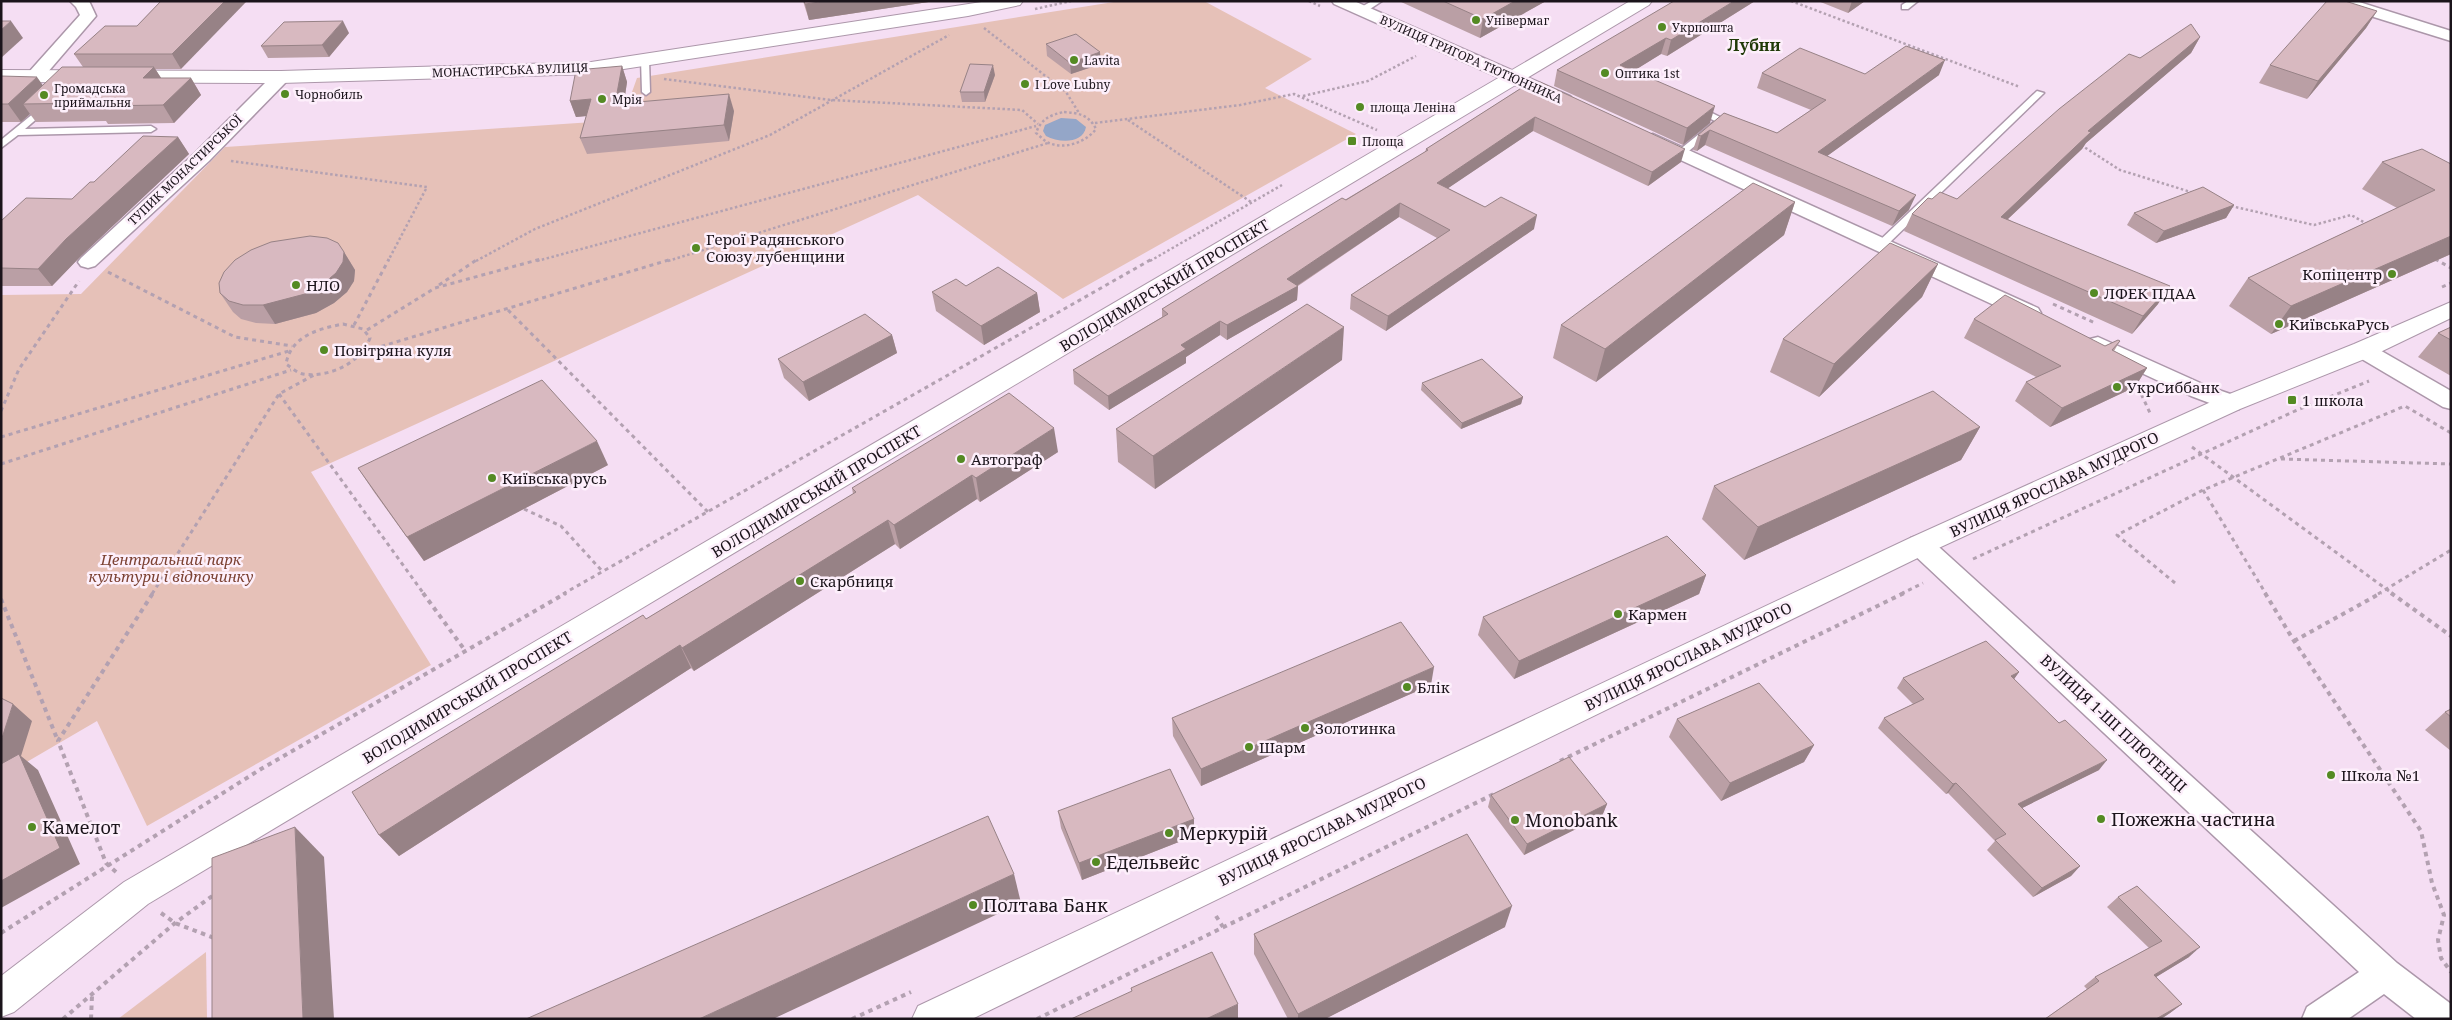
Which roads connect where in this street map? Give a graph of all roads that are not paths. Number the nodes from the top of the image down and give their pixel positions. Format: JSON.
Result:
{"nodes":[{"id":1,"x":78,"y":1,"type":"edge"},
{"id":2,"x":1014,"y":1,"type":"edge"},
{"id":3,"x":1340,"y":1,"type":"edge"},
{"id":4,"x":1378,"y":1,"type":"edge"},
{"id":5,"x":1643,"y":1,"type":"edge"},
{"id":6,"x":1914,"y":1,"type":"edge"},
{"id":7,"x":2338,"y":1,"type":"edge"},
{"id":8,"x":1905,"y":7,"type":"dead end"},
{"id":9,"x":1361,"y":11,"type":"junction"},
{"id":10,"x":2451,"y":36,"type":"edge"},
{"id":11,"x":644,"y":68,"type":"junction"},
{"id":12,"x":1,"y":76,"type":"edge"},
{"id":13,"x":35,"y":76,"type":"junction"},
{"id":14,"x":281,"y":77,"type":"junction"},
{"id":15,"x":1514,"y":77,"type":"junction"},
{"id":16,"x":646,"y":92,"type":"dead end"},
{"id":17,"x":2040,"y":93,"type":"road end"},
{"id":18,"x":54,"y":98,"type":"edge"},
{"id":19,"x":1689,"y":105,"type":"edge"},
{"id":20,"x":1582,"y":108,"type":"edge"},
{"id":21,"x":151,"y":129,"type":"dead end"},
{"id":22,"x":18,"y":132,"type":"junction"},
{"id":23,"x":1636,"y":132,"type":"edge"},
{"id":24,"x":1,"y":144,"type":"edge"},
{"id":25,"x":1681,"y":153,"type":"junction"},
{"id":26,"x":1882,"y":244,"type":"junction"},
{"id":27,"x":88,"y":262,"type":"road end"},
{"id":28,"x":2442,"y":300,"type":"edge"},
{"id":29,"x":2045,"y":320,"type":"edge"},
{"id":30,"x":2081,"y":336,"type":"edge"},
{"id":31,"x":2364,"y":350,"type":"junction"},
{"id":32,"x":2451,"y":401,"type":"edge"},
{"id":33,"x":2231,"y":403,"type":"junction"},
{"id":34,"x":1920,"y":545,"type":"junction"},
{"id":35,"x":2385,"y":974,"type":"junction"},
{"id":36,"x":1,"y":1000,"type":"edge"},
{"id":37,"x":931,"y":1019,"type":"edge"},
{"id":38,"x":2319,"y":1019,"type":"edge"},
{"id":39,"x":2443,"y":1019,"type":"edge"}],
"edges":[{"from":1,"to":13,"type":"street"},
{"from":2,"to":11,"type":"main road","name":"МОНАСТИРСЬКА ВУЛИЦЯ"},
{"from":3,"to":9,"type":"street","name":"ВУЛИЦЯ ГРИГОРА ТЮТЮННИКА"},
{"from":4,"to":9,"type":"lane"},
{"from":5,"to":15,"type":"main road","name":"ВОЛОДИМИРСЬКИЙ ПРОСПЕКТ"},
{"from":6,"to":8,"type":"lane"},
{"from":7,"to":10,"type":"street"},
{"from":9,"to":15,"type":"street","name":"ВУЛИЦЯ ГРИГОРА ТЮТЮННИКА"},
{"from":11,"to":14,"type":"main road","name":"МОНАСТИРСЬКА ВУЛИЦЯ"},
{"from":11,"to":16,"type":"lane"},
{"from":12,"to":13,"type":"main road","name":"МОНАСТИРСЬКА ВУЛИЦЯ"},
{"from":13,"to":14,"type":"main road","name":"МОНАСТИРСЬКА ВУЛИЦЯ"},
{"from":14,"to":27,"type":"street","name":"ТУПИК МОНАСТИРСЬКОЇ"},
{"from":15,"to":20,"type":"street","name":"ВУЛИЦЯ ГРИГОРА ТЮТЮННИКА"},
{"from":15,"to":36,"type":"main road","name":"ВОЛОДИМИРСЬКИЙ ПРОСПЕКТ"},
{"from":17,"to":26,"type":"lane"},
{"from":18,"to":22,"type":"lane"},
{"from":19,"to":25,"type":"lane"},
{"from":21,"to":22,"type":"lane"},
{"from":22,"to":24,"type":"lane"},
{"from":23,"to":25,"type":"street"},
{"from":25,"to":26,"type":"street"},
{"from":26,"to":29,"type":"street"},
{"from":28,"to":31,"type":"main road","name":"ВУЛИЦЯ ЯРОСЛАВА МУДРОГО"},
{"from":30,"to":33,"type":"street"},
{"from":31,"to":32,"type":"street"},
{"from":31,"to":33,"type":"main road","name":"ВУЛИЦЯ ЯРОСЛАВА МУДРОГО"},
{"from":33,"to":34,"type":"main road","name":"ВУЛИЦЯ ЯРОСЛАВА МУДРОГО"},
{"from":34,"to":35,"type":"street","name":"ВУЛИЦЯ 1-ШІ ПЛЮТЕНЦІ"},
{"from":34,"to":37,"type":"main road","name":"ВУЛИЦЯ ЯРОСЛАВА МУДРОГО"},
{"from":35,"to":38,"type":"street"},
{"from":35,"to":39,"type":"street","name":"ВУЛИЦЯ 1-ШІ ПЛЮТЕНЦІ"}]}
